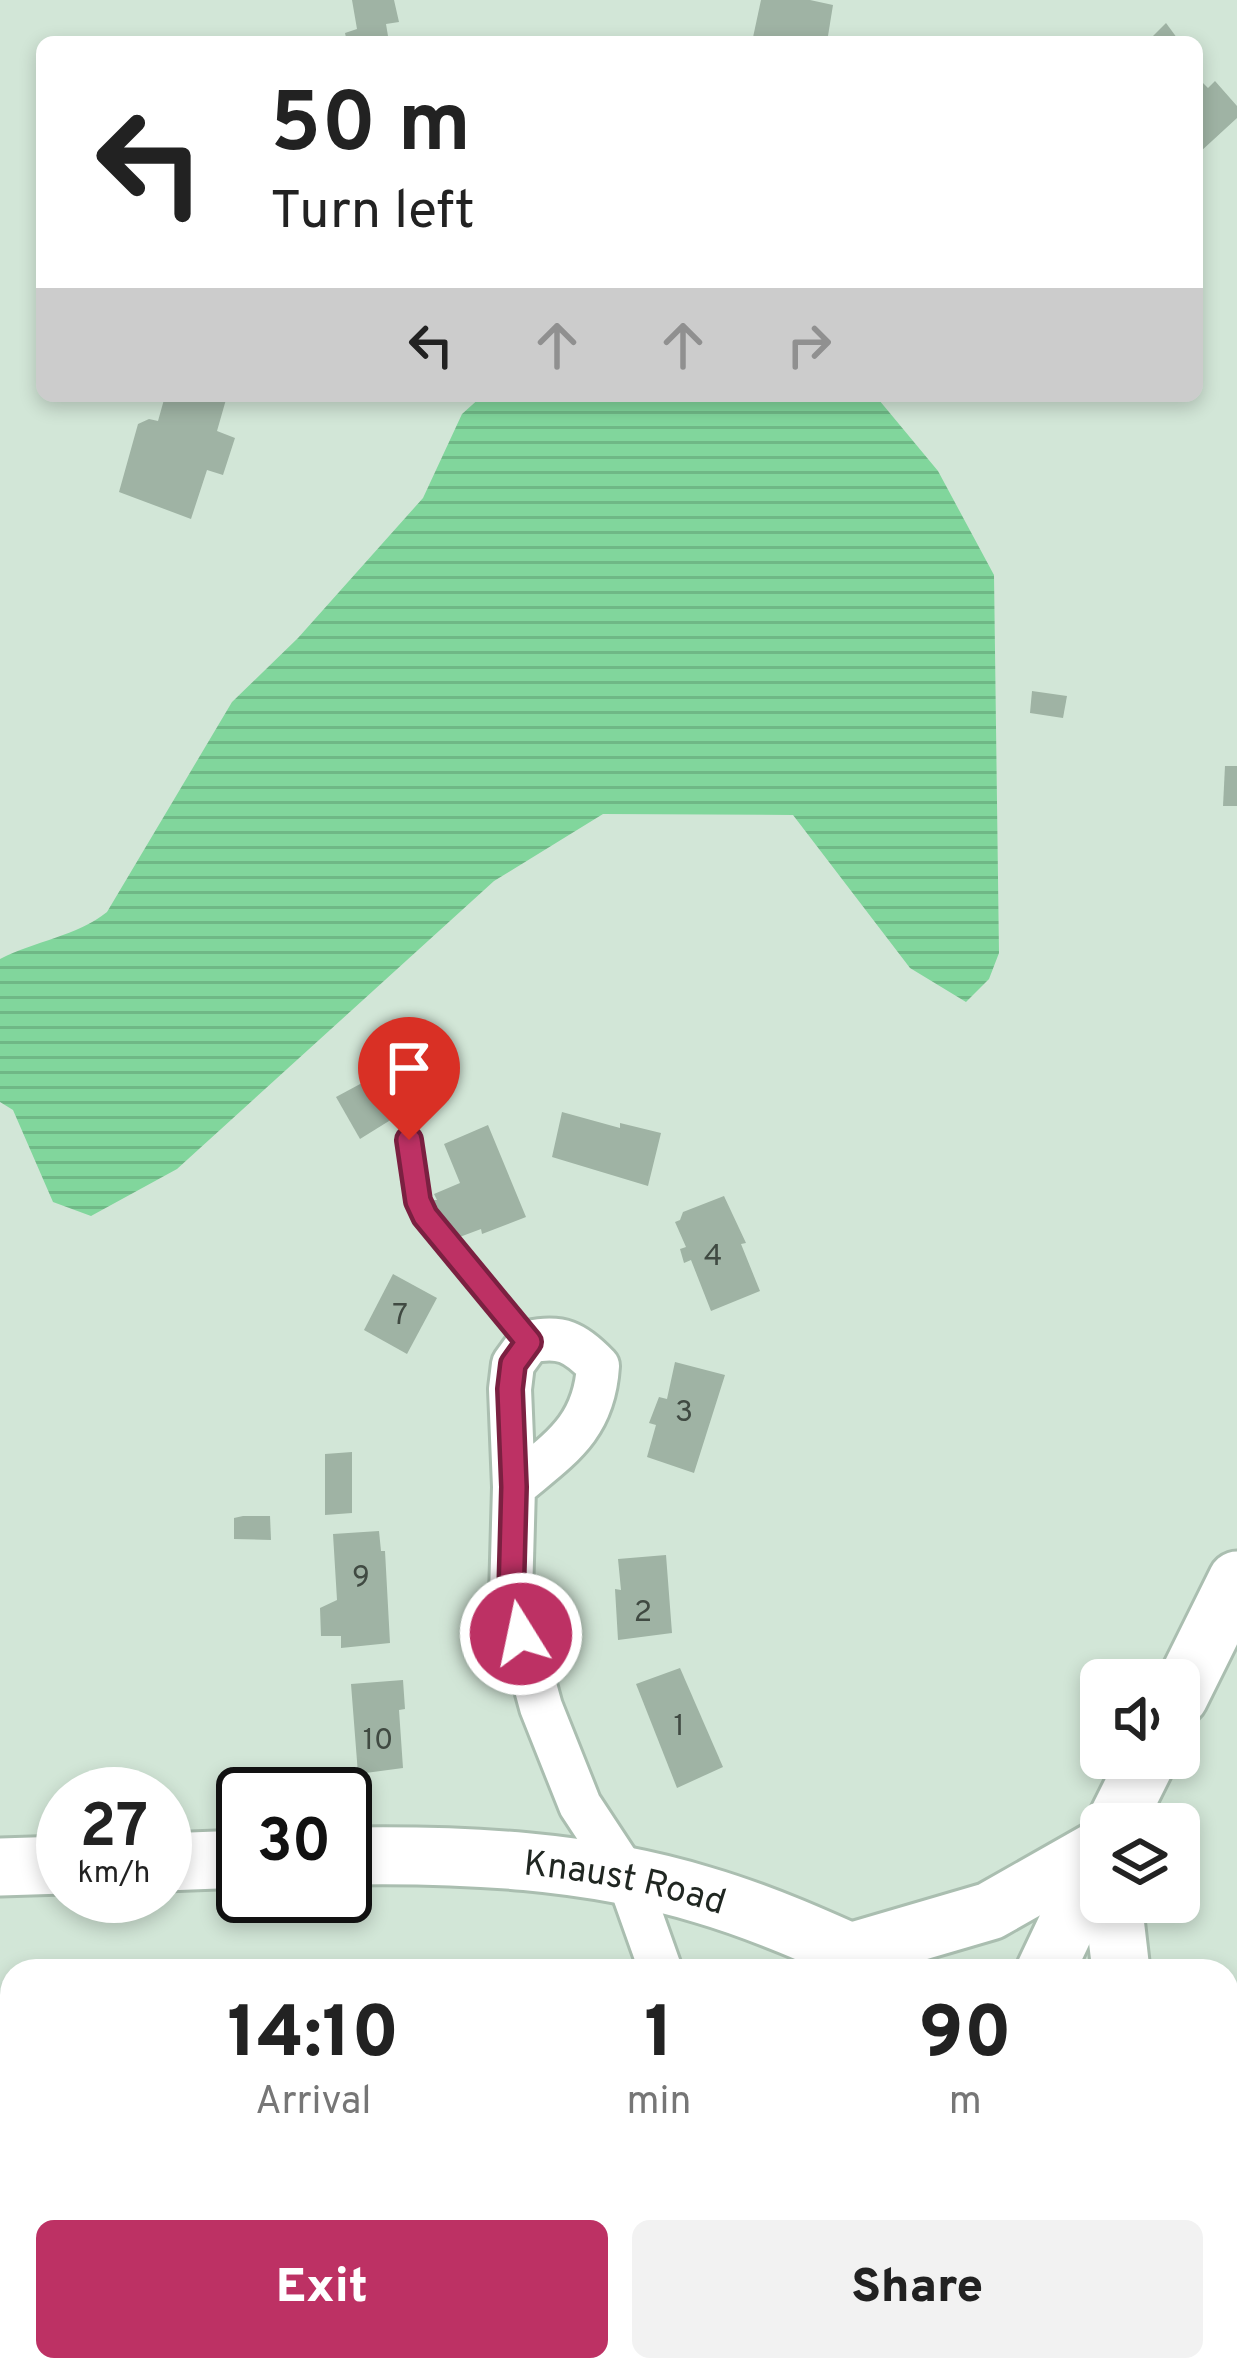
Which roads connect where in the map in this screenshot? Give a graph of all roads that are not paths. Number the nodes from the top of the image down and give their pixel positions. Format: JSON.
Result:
{"nodes":[{"id":1,"x":409,"y":1140,"type":"dead end"},
{"id":2,"x":529,"y":1342,"type":"junction"},
{"id":3,"x":514,"y":1487,"type":"junction"},
{"id":4,"x":1237,"y":1580,"type":"edge"},
{"id":5,"x":1198,"y":1659,"type":"edge"},
{"id":6,"x":372,"y":1856,"type":"edge"},
{"id":7,"x":1080,"y":1862,"type":"edge"},
{"id":8,"x":36,"y":1866,"type":"edge"},
{"id":9,"x":0,"y":1867,"type":"edge"},
{"id":10,"x":628,"y":1877,"type":"junction"},
{"id":11,"x":1080,"y":1895,"type":"edge"},
{"id":12,"x":1115,"y":1923,"type":"edge"},
{"id":13,"x":657,"y":1959,"type":"edge"},
{"id":14,"x":864,"y":1959,"type":"edge"},
{"id":15,"x":878,"y":1959,"type":"edge"},
{"id":16,"x":1051,"y":1959,"type":"edge"},
{"id":17,"x":1120,"y":1959,"type":"edge"}],
"edges":[{"from":1,"to":2,"type":"lane"},
{"from":2,"to":3,"type":"street"},
{"from":2,"to":3,"type":"street"},
{"from":3,"to":10,"type":"street"},
{"from":4,"to":5,"type":"main road"},
{"from":6,"to":10,"type":"main road","name":"Knaust Road"},
{"from":7,"to":15,"type":"main road"},
{"from":8,"to":9,"type":"main road"},
{"from":10,"to":13,"type":"street"},
{"from":10,"to":14,"type":"main road","name":"Knaust Road"},
{"from":11,"to":16,"type":"main road"},
{"from":12,"to":17,"type":"main road"}]}
